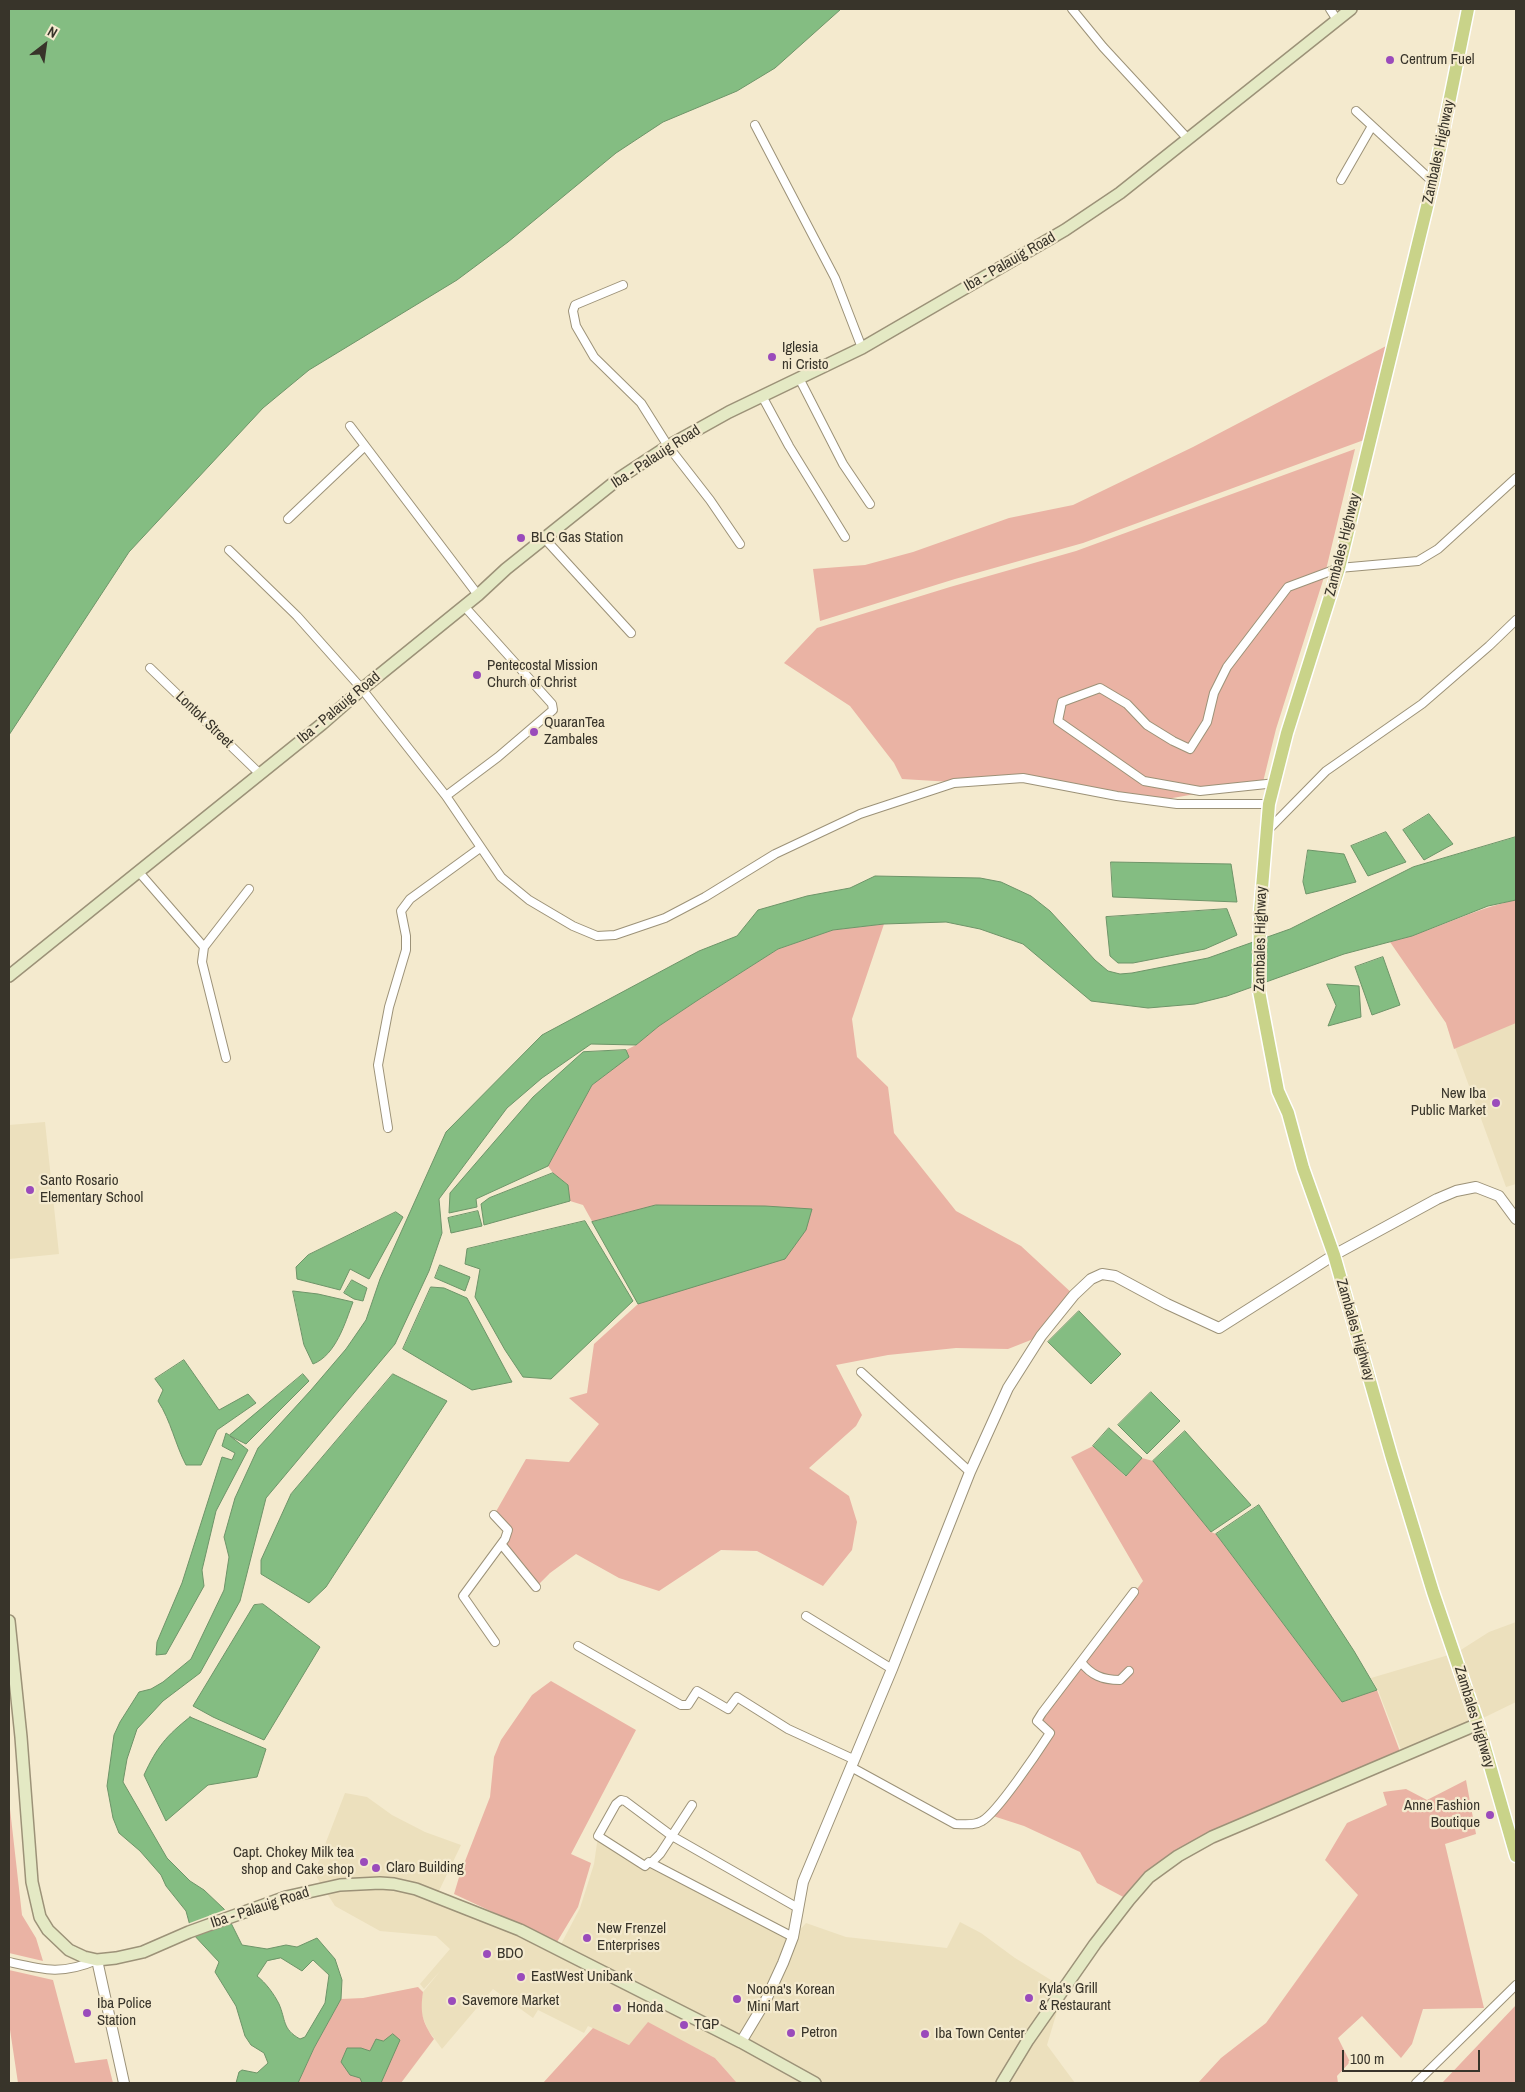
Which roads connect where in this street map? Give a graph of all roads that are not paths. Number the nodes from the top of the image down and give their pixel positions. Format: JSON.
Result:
{"nodes":[{"id":1,"x":1072,"y":9,"type":"edge"},
{"id":2,"x":1330,"y":9,"type":"edge"},
{"id":3,"x":1351,"y":9,"type":"edge"},
{"id":4,"x":1468,"y":9,"type":"edge"},
{"id":5,"x":1337,"y":20,"type":"junction"},
{"id":6,"x":1356,"y":111,"type":"dead end"},
{"id":7,"x":755,"y":125,"type":"dead end"},
{"id":8,"x":1372,"y":126,"type":"junction"},
{"id":9,"x":1188,"y":139,"type":"junction"},
{"id":10,"x":1341,"y":180,"type":"dead end"},
{"id":11,"x":1433,"y":182,"type":"junction"},
{"id":12,"x":623,"y":285,"type":"dead end"},
{"id":13,"x":862,"y":348,"type":"junction"},
{"id":14,"x":799,"y":378,"type":"junction"},
{"id":15,"x":762,"y":396,"type":"junction"},
{"id":16,"x":350,"y":426,"type":"dead end"},
{"id":17,"x":365,"y":446,"type":"junction"},
{"id":18,"x":668,"y":446,"type":"junction"},
{"id":19,"x":1516,"y":478,"type":"edge"},
{"id":20,"x":870,"y":504,"type":"dead end"},
{"id":21,"x":288,"y":518,"type":"dead end"},
{"id":22,"x":845,"y":537,"type":"dead end"},
{"id":23,"x":544,"y":539,"type":"junction"},
{"id":24,"x":740,"y":544,"type":"dead end"},
{"id":25,"x":229,"y":550,"type":"dead end"},
{"id":26,"x":1339,"y":568,"type":"junction"},
{"id":27,"x":478,"y":595,"type":"junction"},
{"id":28,"x":464,"y":606,"type":"junction"},
{"id":29,"x":1516,"y":620,"type":"edge"},
{"id":30,"x":631,"y":633,"type":"dead end"},
{"id":31,"x":150,"y":668,"type":"dead end"},
{"id":32,"x":362,"y":689,"type":"junction"},
{"id":33,"x":259,"y":773,"type":"junction"},
{"id":34,"x":1276,"y":783,"type":"junction"},
{"id":35,"x":446,"y":796,"type":"junction"},
{"id":36,"x":1269,"y":804,"type":"junction"},
{"id":37,"x":1266,"y":832,"type":"junction"},
{"id":38,"x":480,"y":848,"type":"junction"},
{"id":39,"x":138,"y":871,"type":"junction"},
{"id":40,"x":249,"y":889,"type":"dead end"},
{"id":41,"x":204,"y":947,"type":"junction"},
{"id":42,"x":9,"y":976,"type":"edge"},
{"id":43,"x":226,"y":1058,"type":"dead end"},
{"id":44,"x":388,"y":1128,"type":"dead end"},
{"id":45,"x":1516,"y":1219,"type":"edge"},
{"id":46,"x":1334,"y":1255,"type":"junction"},
{"id":47,"x":862,"y":1372,"type":"dead end"},
{"id":48,"x":970,"y":1472,"type":"junction"},
{"id":49,"x":494,"y":1515,"type":"dead end"},
{"id":50,"x":502,"y":1545,"type":"junction"},
{"id":51,"x":536,"y":1587,"type":"dead end"},
{"id":52,"x":1134,"y":1592,"type":"dead end"},
{"id":53,"x":806,"y":1616,"type":"dead end"},
{"id":54,"x":9,"y":1621,"type":"edge"},
{"id":55,"x":495,"y":1642,"type":"dead end"},
{"id":56,"x":578,"y":1646,"type":"dead end"},
{"id":57,"x":1080,"y":1662,"type":"junction"},
{"id":58,"x":892,"y":1669,"type":"junction"},
{"id":59,"x":1129,"y":1672,"type":"dead end"},
{"id":60,"x":1478,"y":1724,"type":"junction"},
{"id":61,"x":852,"y":1763,"type":"junction"},
{"id":62,"x":692,"y":1805,"type":"dead end"},
{"id":63,"x":672,"y":1836,"type":"junction"},
{"id":64,"x":1516,"y":1856,"type":"edge"},
{"id":65,"x":651,"y":1863,"type":"junction"},
{"id":66,"x":798,"y":1908,"type":"junction"},
{"id":67,"x":793,"y":1937,"type":"junction"},
{"id":68,"x":97,"y":1960,"type":"junction"},
{"id":69,"x":9,"y":1962,"type":"edge"},
{"id":70,"x":1516,"y":1986,"type":"edge"},
{"id":71,"x":741,"y":2042,"type":"junction"},
{"id":72,"x":124,"y":2083,"type":"edge"},
{"id":73,"x":814,"y":2083,"type":"edge"},
{"id":74,"x":1002,"y":2083,"type":"edge"},
{"id":75,"x":1416,"y":2083,"type":"edge"}],
"edges":[{"from":1,"to":9,"type":"street"},
{"from":2,"to":5,"type":"street"},
{"from":3,"to":5,"type":"main road","name":"Iba - Palauig Road"},
{"from":4,"to":11,"type":"main road","name":"Zambales Highway"},
{"from":5,"to":9,"type":"main road","name":"Iba - Palauig Road"},
{"from":6,"to":8,"type":"street"},
{"from":7,"to":13,"type":"street"},
{"from":8,"to":10,"type":"street"},
{"from":8,"to":11,"type":"street"},
{"from":9,"to":13,"type":"main road","name":"Iba - Palauig Road"},
{"from":11,"to":26,"type":"main road","name":"Zambales Highway"},
{"from":12,"to":18,"type":"street"},
{"from":13,"to":14,"type":"main road","name":"Iba - Palauig Road"},
{"from":14,"to":15,"type":"main road","name":"Iba - Palauig Road"},
{"from":14,"to":20,"type":"street"},
{"from":15,"to":18,"type":"main road","name":"Iba - Palauig Road"},
{"from":15,"to":22,"type":"street"},
{"from":16,"to":17,"type":"street"},
{"from":17,"to":21,"type":"street"},
{"from":17,"to":27,"type":"street"},
{"from":18,"to":23,"type":"main road","name":"Iba - Palauig Road"},
{"from":18,"to":24,"type":"street"},
{"from":19,"to":26,"type":"street"},
{"from":23,"to":27,"type":"main road","name":"Iba - Palauig Road"},
{"from":23,"to":30,"type":"street"},
{"from":25,"to":32,"type":"street"},
{"from":26,"to":34,"type":"main road","name":"Zambales Highway"},
{"from":26,"to":34,"type":"street"},
{"from":27,"to":28,"type":"main road","name":"Iba - Palauig Road"},
{"from":28,"to":32,"type":"main road","name":"Iba - Palauig Road"},
{"from":28,"to":35,"type":"street"},
{"from":29,"to":37,"type":"street"},
{"from":31,"to":33,"type":"street","name":"Lontok Street"},
{"from":32,"to":33,"type":"main road","name":"Iba - Palauig Road"},
{"from":32,"to":35,"type":"street"},
{"from":33,"to":39,"type":"main road","name":"Iba - Palauig Road"},
{"from":34,"to":36,"type":"main road","name":"Zambales Highway"},
{"from":35,"to":38,"type":"street"},
{"from":36,"to":37,"type":"main road","name":"Zambales Highway"},
{"from":36,"to":38,"type":"street"},
{"from":37,"to":46,"type":"main road","name":"Zambales Highway"},
{"from":38,"to":44,"type":"street"},
{"from":39,"to":41,"type":"street"},
{"from":39,"to":42,"type":"main road","name":"Iba - Palauig Road"},
{"from":40,"to":41,"type":"street"},
{"from":41,"to":43,"type":"street"},
{"from":45,"to":46,"type":"street"},
{"from":46,"to":48,"type":"street"},
{"from":46,"to":60,"type":"main road","name":"Zambales Highway"},
{"from":47,"to":48,"type":"street"},
{"from":48,"to":58,"type":"street"},
{"from":49,"to":50,"type":"street"},
{"from":50,"to":51,"type":"street"},
{"from":50,"to":55,"type":"street"},
{"from":52,"to":57,"type":"street"},
{"from":53,"to":58,"type":"street"},
{"from":54,"to":68,"type":"main road","name":"Iba - Palauig Road"},
{"from":56,"to":61,"type":"street"},
{"from":57,"to":59,"type":"street"},
{"from":57,"to":61,"type":"street"},
{"from":58,"to":61,"type":"street"},
{"from":60,"to":64,"type":"main road","name":"Zambales Highway"},
{"from":60,"to":74,"type":"main road"},
{"from":61,"to":66,"type":"street"},
{"from":62,"to":63,"type":"street"},
{"from":63,"to":65,"type":"street"},
{"from":63,"to":65,"type":"street"},
{"from":63,"to":66,"type":"street"},
{"from":65,"to":67,"type":"street"},
{"from":66,"to":67,"type":"street"},
{"from":67,"to":71,"type":"street"},
{"from":68,"to":69,"type":"street"},
{"from":68,"to":71,"type":"main road","name":"Iba - Palauig Road"},
{"from":68,"to":72,"type":"street"},
{"from":70,"to":75,"type":"street"},
{"from":71,"to":73,"type":"main road","name":"Iba - Palauig Road"}]}
